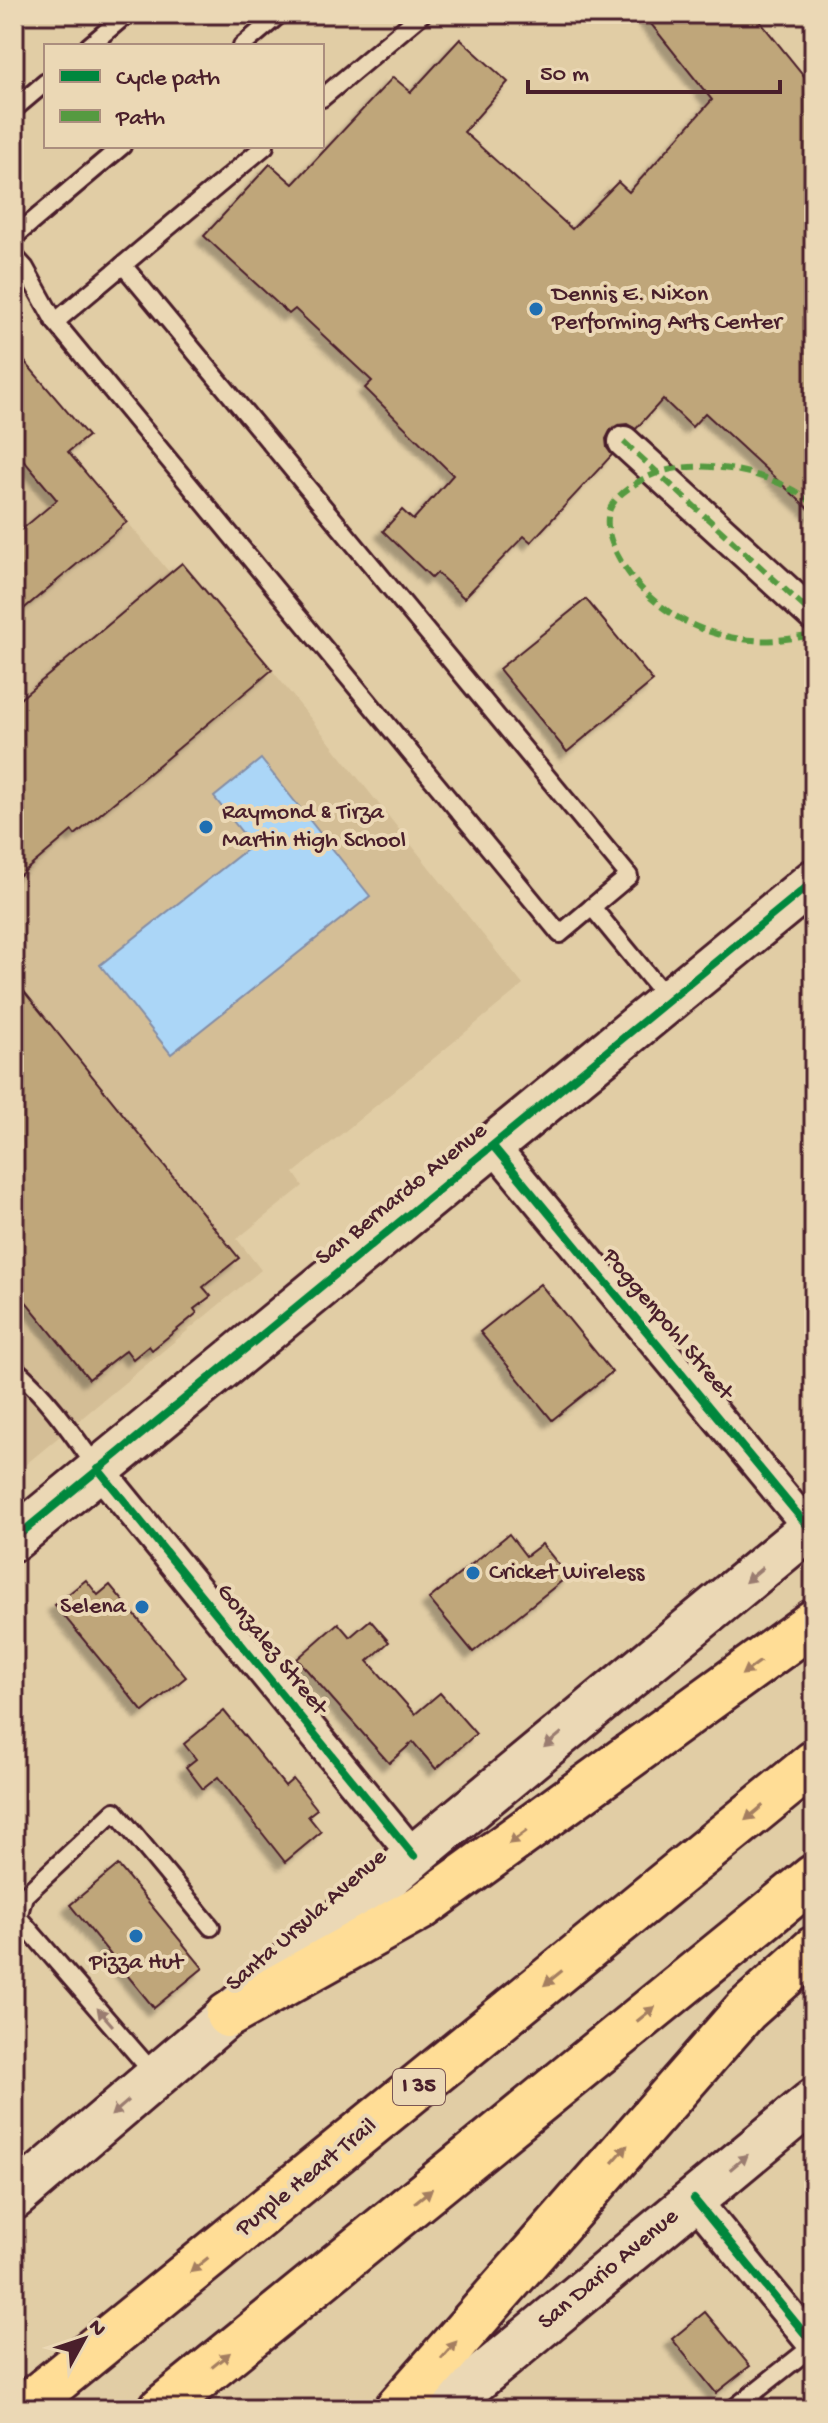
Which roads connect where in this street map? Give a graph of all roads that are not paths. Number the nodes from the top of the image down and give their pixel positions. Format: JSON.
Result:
{"nodes":[{"id":1,"x":127,"y":14,"type":"edge"},
{"id":2,"x":280,"y":14,"type":"edge"},
{"id":3,"x":422,"y":14,"type":"edge"},
{"id":4,"x":91,"y":44,"type":"edge"},
{"id":5,"x":244,"y":44,"type":"edge"},
{"id":6,"x":44,"y":84,"type":"edge"},
{"id":7,"x":324,"y":96,"type":"edge"},
{"id":8,"x":14,"y":109,"type":"edge"},
{"id":9,"x":120,"y":148,"type":"edge"},
{"id":10,"x":263,"y":148,"type":"edge"},
{"id":11,"x":14,"y":237,"type":"edge"},
{"id":12,"x":14,"y":256,"type":"edge"},
{"id":13,"x":123,"y":265,"type":"junction"},
{"id":14,"x":55,"y":322,"type":"junction"},
{"id":15,"x":624,"y":442,"type":"dead end"},
{"id":16,"x":814,"y":616,"type":"edge"},
{"id":17,"x":814,"y":881,"type":"edge"},
{"id":18,"x":592,"y":907,"type":"junction"},
{"id":19,"x":669,"y":1001,"type":"junction"},
{"id":20,"x":493,"y":1146,"type":"junction"},
{"id":21,"x":14,"y":1368,"type":"edge"},
{"id":22,"x":98,"y":1469,"type":"junction"},
{"id":23,"x":812,"y":1527,"type":"edge"},
{"id":24,"x":14,"y":1539,"type":"edge"},
{"id":25,"x":814,"y":1622,"type":"edge"},
{"id":26,"x":814,"y":1763,"type":"edge"},
{"id":27,"x":414,"y":1856,"type":"junction"},
{"id":28,"x":814,"y":1877,"type":"edge"},
{"id":29,"x":16,"y":1918,"type":"edge"},
{"id":30,"x":211,"y":1927,"type":"dead end"},
{"id":31,"x":814,"y":1949,"type":"edge"},
{"id":32,"x":228,"y":2015,"type":"junction"},
{"id":33,"x":156,"y":2076,"type":"junction"},
{"id":34,"x":814,"y":2100,"type":"edge"},
{"id":35,"x":17,"y":2189,"type":"edge"},
{"id":36,"x":694,"y":2199,"type":"junction"},
{"id":37,"x":814,"y":2345,"type":"edge"},
{"id":38,"x":22,"y":2409,"type":"edge"},
{"id":39,"x":161,"y":2409,"type":"edge"},
{"id":40,"x":397,"y":2409,"type":"edge"},
{"id":41,"x":442,"y":2409,"type":"edge"},
{"id":42,"x":733,"y":2409,"type":"edge"}],
"edges":[{"from":1,"to":4,"type":"lane"},
{"from":2,"to":5,"type":"lane"},
{"from":3,"to":7,"type":"lane"},
{"from":6,"to":8,"type":"lane"},
{"from":9,"to":11,"type":"lane"},
{"from":10,"to":13,"type":"lane"},
{"from":12,"to":14,"type":"lane"},
{"from":13,"to":14,"type":"lane"},
{"from":13,"to":18,"type":"lane"},
{"from":14,"to":18,"type":"lane"},
{"from":15,"to":16,"type":"street"},
{"from":17,"to":19,"type":"main road","name":"San Bernardo Avenue"},
{"from":18,"to":19,"type":"lane"},
{"from":19,"to":20,"type":"main road","name":"San Bernardo Avenue"},
{"from":20,"to":22,"type":"main road","name":"San Bernardo Avenue"},
{"from":20,"to":23,"type":"street","name":"Poggenpohl Street"},
{"from":21,"to":22,"type":"lane"},
{"from":22,"to":24,"type":"main road","name":"San Bernardo Avenue"},
{"from":22,"to":27,"type":"street","name":"Gonzalez Street"},
{"from":23,"to":27,"type":"main road","name":"Santa Ursula Avenue","one_way":true},
{"from":25,"to":32,"type":"highway","one_way":true},
{"from":26,"to":38,"type":"highway","name":"Purple Heart Trail","number":"I 35","one_way":true},
{"from":27,"to":32,"type":"main road","name":"Santa Ursula Avenue"},
{"from":39,"to":28,"type":"highway","one_way":true},
{"from":29,"to":30,"type":"lane"},
{"from":33,"to":29,"type":"lane","one_way":true},
{"from":40,"to":31,"type":"highway","one_way":true},
{"from":32,"to":33,"type":"main road","name":"Santa Ursula Avenue"},
{"from":33,"to":35,"type":"main road","name":"Santa Ursula Avenue","one_way":true},
{"from":36,"to":34,"type":"main road","name":"San Dario Avenue","one_way":true},
{"from":36,"to":37,"type":"street"},
{"from":36,"to":41,"type":"main road","name":"San Dario Avenue"},
{"from":37,"to":42,"type":"lane"}]}
